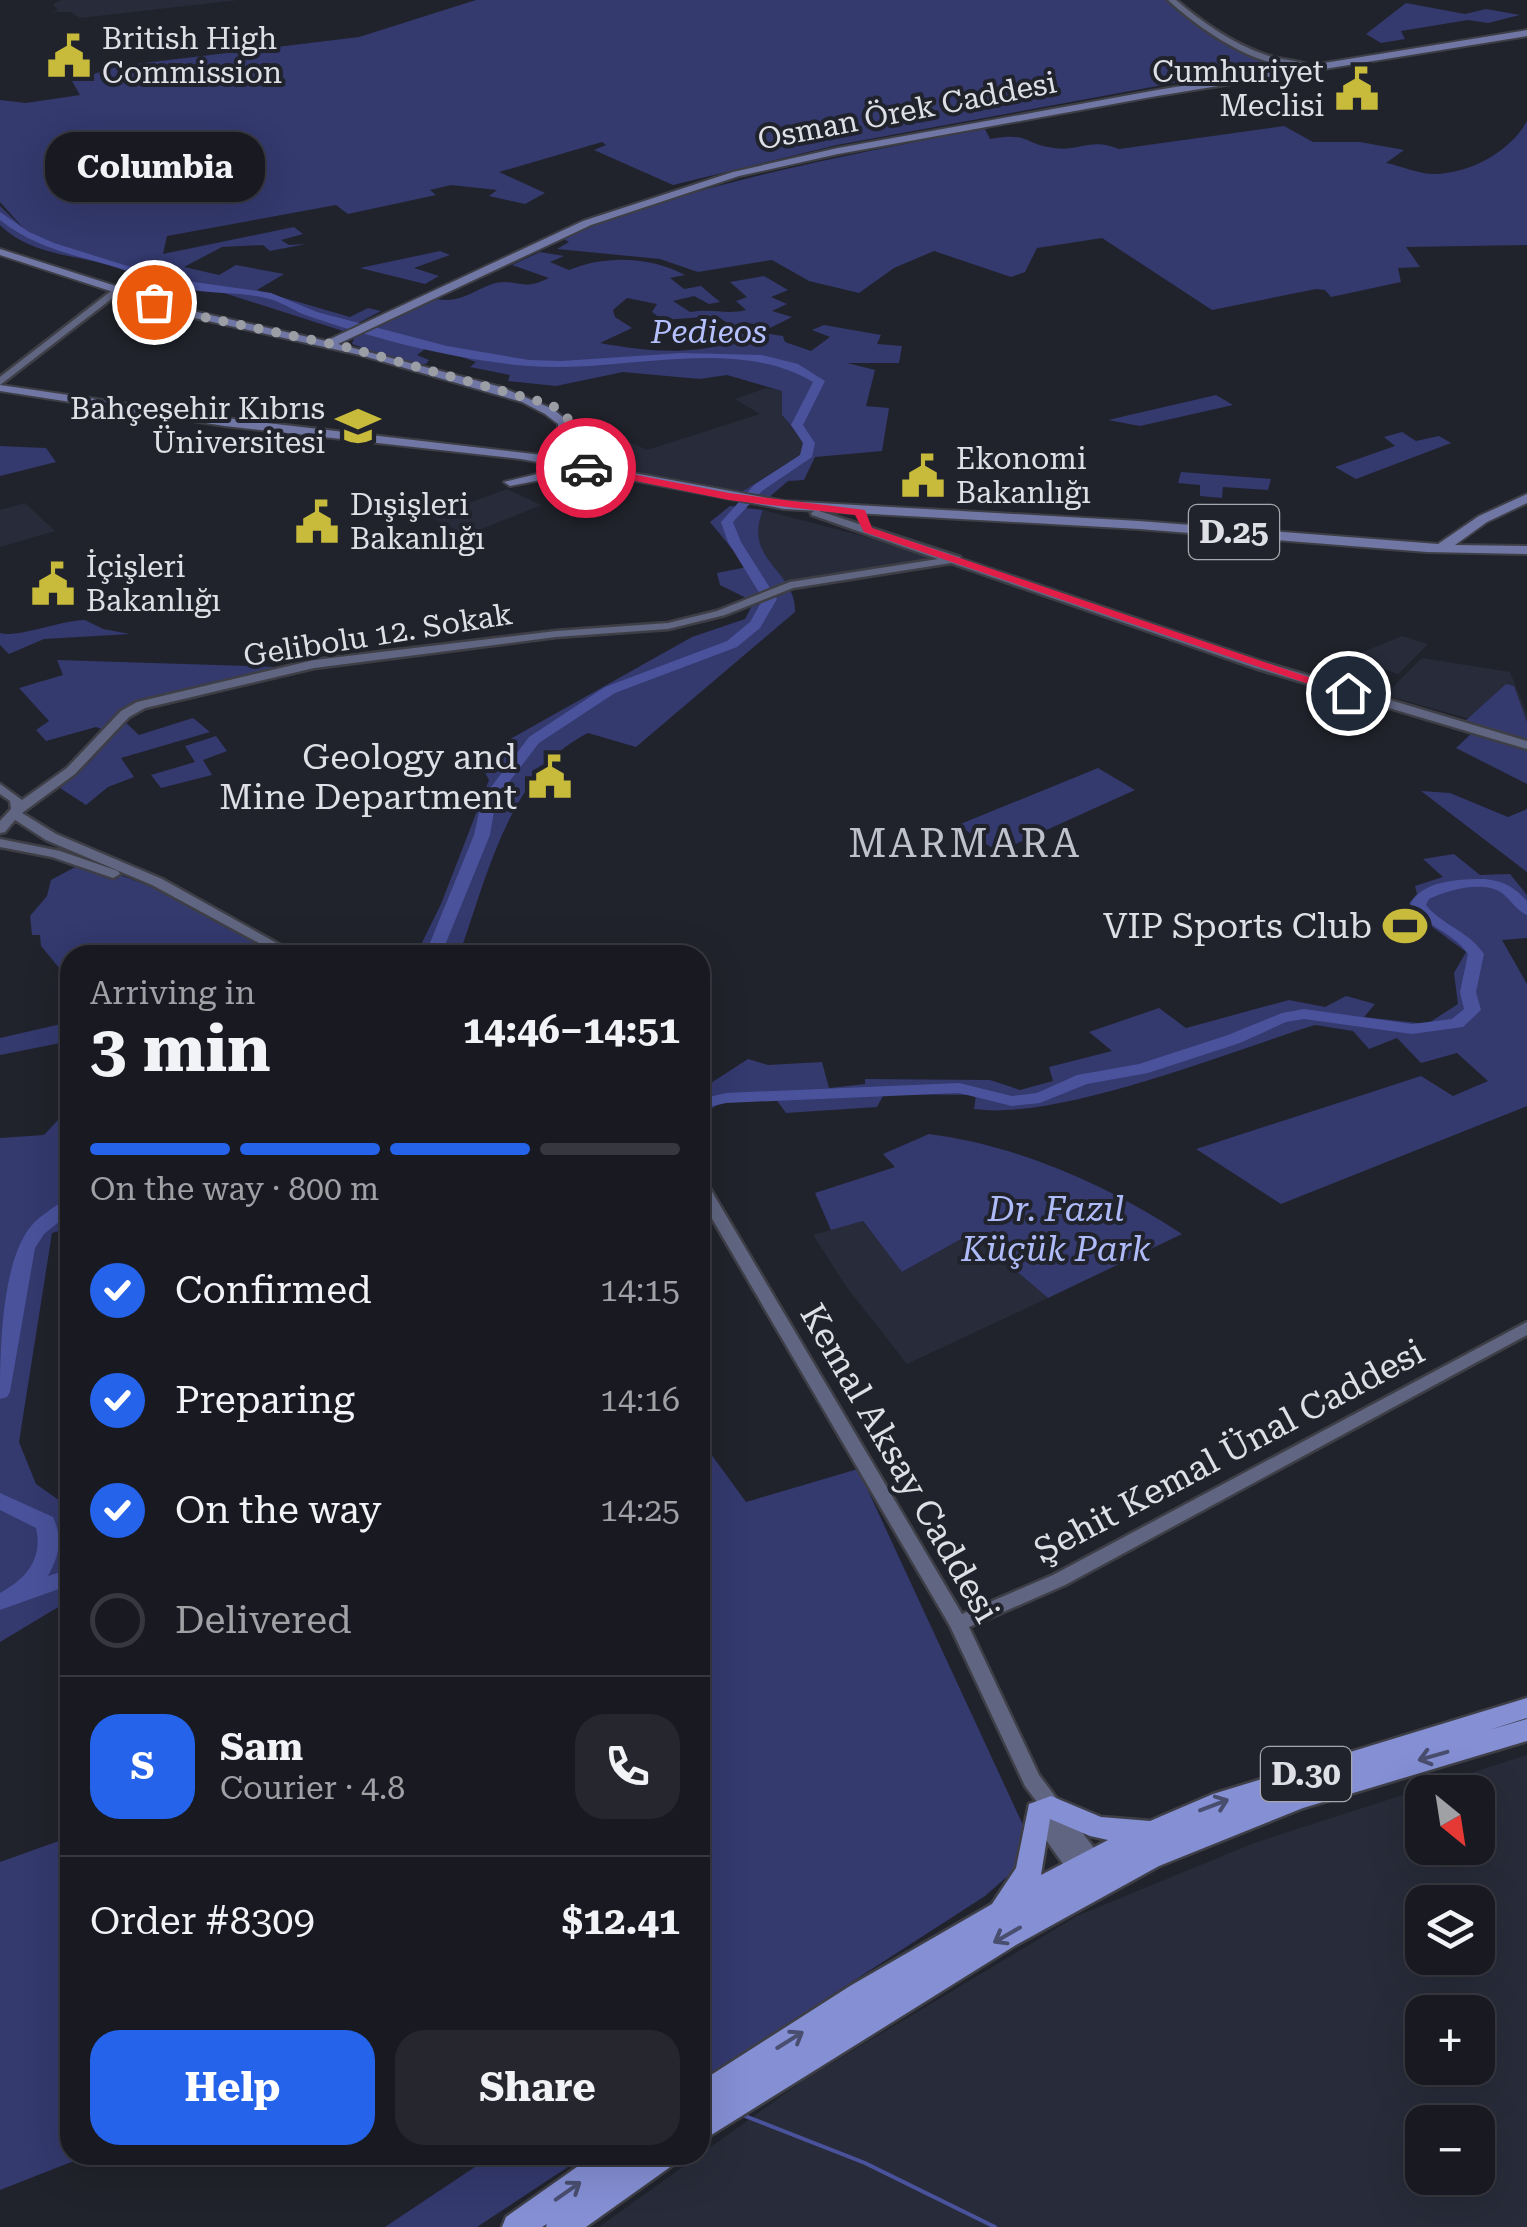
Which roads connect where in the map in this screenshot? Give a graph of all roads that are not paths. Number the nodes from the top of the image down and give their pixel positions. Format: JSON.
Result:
{"nodes":[{"id":1,"x":1174,"y":0,"type":"edge"},
{"id":2,"x":1527,"y":32,"type":"edge"},
{"id":3,"x":1248,"y":48,"type":"junction"},
{"id":4,"x":1302,"y":64,"type":"junction"},
{"id":5,"x":1268,"y":70,"type":"junction"},
{"id":6,"x":0,"y":252,"type":"edge"},
{"id":7,"x":118,"y":290,"type":"junction"},
{"id":8,"x":372,"y":323,"type":"junction"},
{"id":9,"x":278,"y":332,"type":"junction"},
{"id":10,"x":351,"y":333,"type":"junction"},
{"id":11,"x":300,"y":336,"type":"junction"},
{"id":12,"x":329,"y":343,"type":"junction"},
{"id":13,"x":360,"y":352,"type":"junction"},
{"id":14,"x":1,"y":384,"type":"edge"},
{"id":15,"x":519,"y":457,"type":"junction"},
{"id":16,"x":552,"y":458,"type":"junction"},
{"id":17,"x":581,"y":469,"type":"junction"},
{"id":18,"x":523,"y":473,"type":"dead end"},
{"id":19,"x":510,"y":482,"type":"dead end"},
{"id":20,"x":1527,"y":498,"type":"edge"},
{"id":21,"x":783,"y":508,"type":"junction"},
{"id":22,"x":863,"y":520,"type":"junction"},
{"id":23,"x":1466,"y":549,"type":"junction"},
{"id":24,"x":1527,"y":551,"type":"edge"},
{"id":25,"x":956,"y":560,"type":"junction"},
{"id":26,"x":1527,"y":746,"type":"edge"},
{"id":27,"x":46,"y":788,"type":"junction"},
{"id":28,"x":5,"y":790,"type":"edge"},
{"id":29,"x":16,"y":812,"type":"junction"},
{"id":30,"x":0,"y":829,"type":"edge"},
{"id":31,"x":0,"y":844,"type":"edge"},
{"id":32,"x":178,"y":896,"type":"junction"},
{"id":33,"x":272,"y":945,"type":"edge"},
{"id":34,"x":710,"y":1201,"type":"edge"},
{"id":35,"x":1527,"y":1328,"type":"edge"},
{"id":36,"x":958,"y":1624,"type":"junction"},
{"id":37,"x":1527,"y":1708,"type":"edge"},
{"id":38,"x":1521,"y":1733,"type":"edge"},
{"id":39,"x":1045,"y":1810,"type":"junction"},
{"id":40,"x":1155,"y":1830,"type":"junction"},
{"id":41,"x":1092,"y":1873,"type":"junction"},
{"id":42,"x":989,"y":1918,"type":"junction"},
{"id":43,"x":745,"y":2082,"type":"junction"},
{"id":44,"x":710,"y":2110,"type":"edge"},
{"id":45,"x":605,"y":2165,"type":"edge"},
{"id":46,"x":648,"y":2165,"type":"edge"},
{"id":47,"x":517,"y":2227,"type":"edge"},
{"id":48,"x":561,"y":2227,"type":"edge"}],
"edges":[{"from":1,"to":3,"type":"street"},
{"from":2,"to":4,"type":"main road","name":"Osman Örek Caddesi"},
{"from":2,"to":8,"type":"main road","name":"Osman Örek Caddesi"},
{"from":3,"to":4,"type":"street"},
{"from":3,"to":5,"type":"street"},
{"from":4,"to":5,"type":"main road","name":"Osman Örek Caddesi"},
{"from":5,"to":8,"type":"main road","name":"Osman Örek Caddesi"},
{"from":6,"to":7,"type":"main road"},
{"from":7,"to":9,"type":"main road"},
{"from":7,"to":14,"type":"street"},
{"from":8,"to":10,"type":"main road","name":"Osman Örek Caddesi"},
{"from":9,"to":11,"type":"main road"},
{"from":9,"to":12,"type":"main road"},
{"from":10,"to":11,"type":"main road"},
{"from":10,"to":12,"type":"main road","name":"Osman Örek Caddesi"},
{"from":10,"to":13,"type":"main road"},
{"from":11,"to":12,"type":"main road"},
{"from":12,"to":13,"type":"main road"},
{"from":13,"to":16,"type":"main road"},
{"from":14,"to":15,"type":"main road","number":"D.25"},
{"from":15,"to":16,"type":"main road","number":"D.25"},
{"from":15,"to":16,"type":"main road"},
{"from":15,"to":18,"type":"main road"},
{"from":16,"to":17,"type":"main road","number":"D.25"},
{"from":16,"to":17,"type":"main road"},
{"from":17,"to":19,"type":"main road"},
{"from":17,"to":21,"type":"main road","number":"D.25"},
{"from":20,"to":23,"type":"main road"},
{"from":21,"to":22,"type":"main road","number":"D.25"},
{"from":21,"to":22,"type":"main road","number":"D.25"},
{"from":22,"to":23,"type":"main road","number":"D.25"},
{"from":22,"to":23,"type":"main road","number":"D.25"},
{"from":22,"to":25,"type":"street"},
{"from":23,"to":24,"type":"main road","number":"D.25"},
{"from":23,"to":24,"type":"main road","number":"D.25"},
{"from":25,"to":26,"type":"street"},
{"from":25,"to":27,"type":"street","name":"Gelibolu 12. Sokak"},
{"from":27,"to":28,"type":"street"},
{"from":27,"to":29,"type":"street","name":"Gelibolu 12. Sokak"},
{"from":28,"to":29,"type":"street"},
{"from":29,"to":30,"type":"street","name":"Gelibolu 12. Sokak"},
{"from":29,"to":32,"type":"street"},
{"from":31,"to":32,"type":"street"},
{"from":32,"to":33,"type":"street"},
{"from":34,"to":36,"type":"street","name":"Kemal Aksay Caddesi"},
{"from":35,"to":36,"type":"street","name":"Şehit Kemal Ünal Caddesi"},
{"from":36,"to":39,"type":"street","name":"Kemal Aksay Caddesi"},
{"from":40,"to":37,"type":"highway","number":"D.30","one_way":true},
{"from":38,"to":41,"type":"highway","number":"D.30","one_way":true},
{"from":39,"to":40,"type":"highway"},
{"from":39,"to":41,"type":"street","name":"Kemal Aksay Caddesi"},
{"from":39,"to":42,"type":"highway"},
{"from":40,"to":41,"type":"highway","number":"D.30"},
{"from":41,"to":42,"type":"highway","number":"D.30"},
{"from":41,"to":43,"type":"highway","number":"D.30","one_way":true},
{"from":43,"to":42,"type":"highway","number":"D.30","one_way":true},
{"from":43,"to":44,"type":"highway","number":"D.30"},
{"from":47,"to":45,"type":"highway","one_way":true},
{"from":46,"to":48,"type":"highway"}]}
